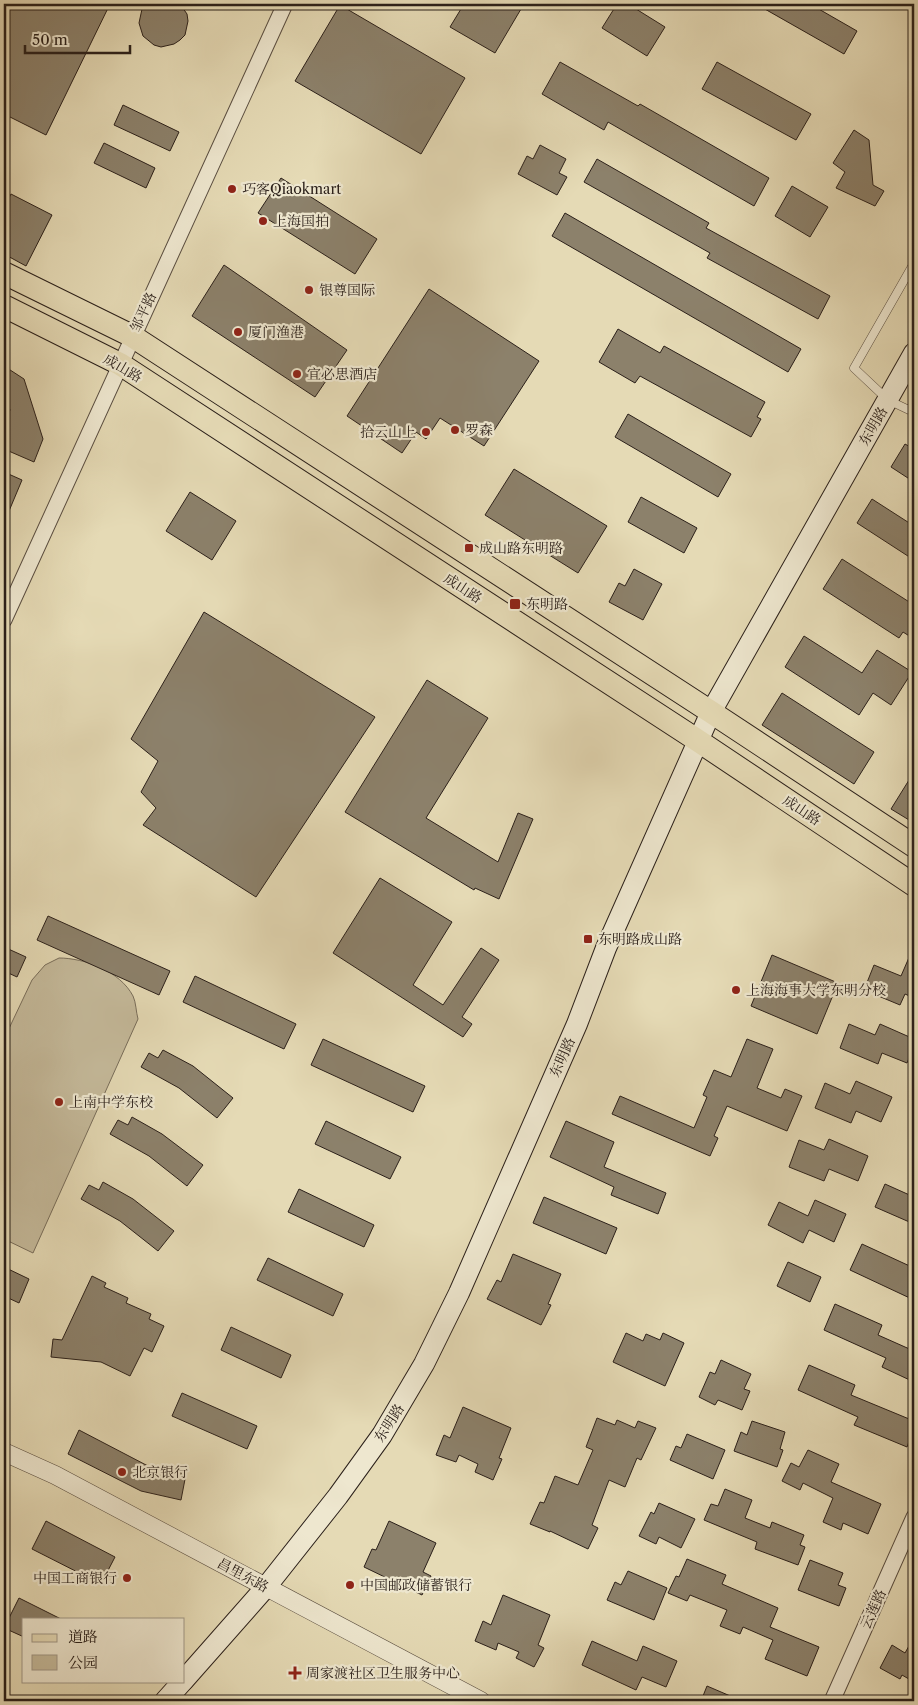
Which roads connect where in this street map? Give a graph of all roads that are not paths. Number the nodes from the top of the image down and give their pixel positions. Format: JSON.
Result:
{"nodes":[{"id":1,"x":284,"y":4,"type":"edge"},
{"id":2,"x":914,"y":263,"type":"edge"},
{"id":3,"x":4,"y":273,"type":"edge"},
{"id":4,"x":4,"y":306,"type":"edge"},
{"id":5,"x":132,"y":336,"type":"junction"},
{"id":6,"x":914,"y":353,"type":"edge"},
{"id":7,"x":120,"y":364,"type":"junction"},
{"id":8,"x":888,"y":400,"type":"junction"},
{"id":9,"x":914,"y":403,"type":"edge"},
{"id":10,"x":4,"y":620,"type":"edge"},
{"id":11,"x":710,"y":712,"type":"junction"},
{"id":12,"x":697,"y":740,"type":"junction"},
{"id":13,"x":914,"y":846,"type":"edge"},
{"id":14,"x":914,"y":885,"type":"edge"},
{"id":15,"x":4,"y":1452,"type":"edge"},
{"id":16,"x":914,"y":1516,"type":"edge"},
{"id":17,"x":266,"y":1587,"type":"junction"},
{"id":18,"x":185,"y":1679,"type":"edge"},
{"id":19,"x":182,"y":1682,"type":"edge"},
{"id":20,"x":165,"y":1701,"type":"edge"},
{"id":21,"x":481,"y":1701,"type":"edge"},
{"id":22,"x":832,"y":1701,"type":"edge"}],
"edges":[{"from":1,"to":5,"type":"street","name":"邹平路"},
{"from":2,"to":8,"type":"lane","name":"东明路"},
{"from":3,"to":5,"type":"main road"},
{"from":4,"to":7,"type":"main road","name":"成山路"},
{"from":5,"to":7,"type":"street","name":"邹平路"},
{"from":5,"to":11,"type":"main road"},
{"from":6,"to":8,"type":"main road","name":"东明路"},
{"from":7,"to":10,"type":"street","name":"邹平路"},
{"from":7,"to":12,"type":"main road","name":"成山路"},
{"from":8,"to":9,"type":"lane","name":"东明路"},
{"from":8,"to":11,"type":"main road","name":"东明路"},
{"from":11,"to":12,"type":"main road","name":"东明路"},
{"from":11,"to":13,"type":"main road"},
{"from":12,"to":14,"type":"main road","name":"成山路"},
{"from":12,"to":17,"type":"main road","name":"东明路"},
{"from":15,"to":17,"type":"street","name":"昌里东路"},
{"from":16,"to":22,"type":"street","name":"云莲路"},
{"from":17,"to":18,"type":"main road","name":"东明路"},
{"from":17,"to":21,"type":"street","name":"昌里东路"},
{"from":19,"to":20,"type":"main road","name":"东明路"}]}
